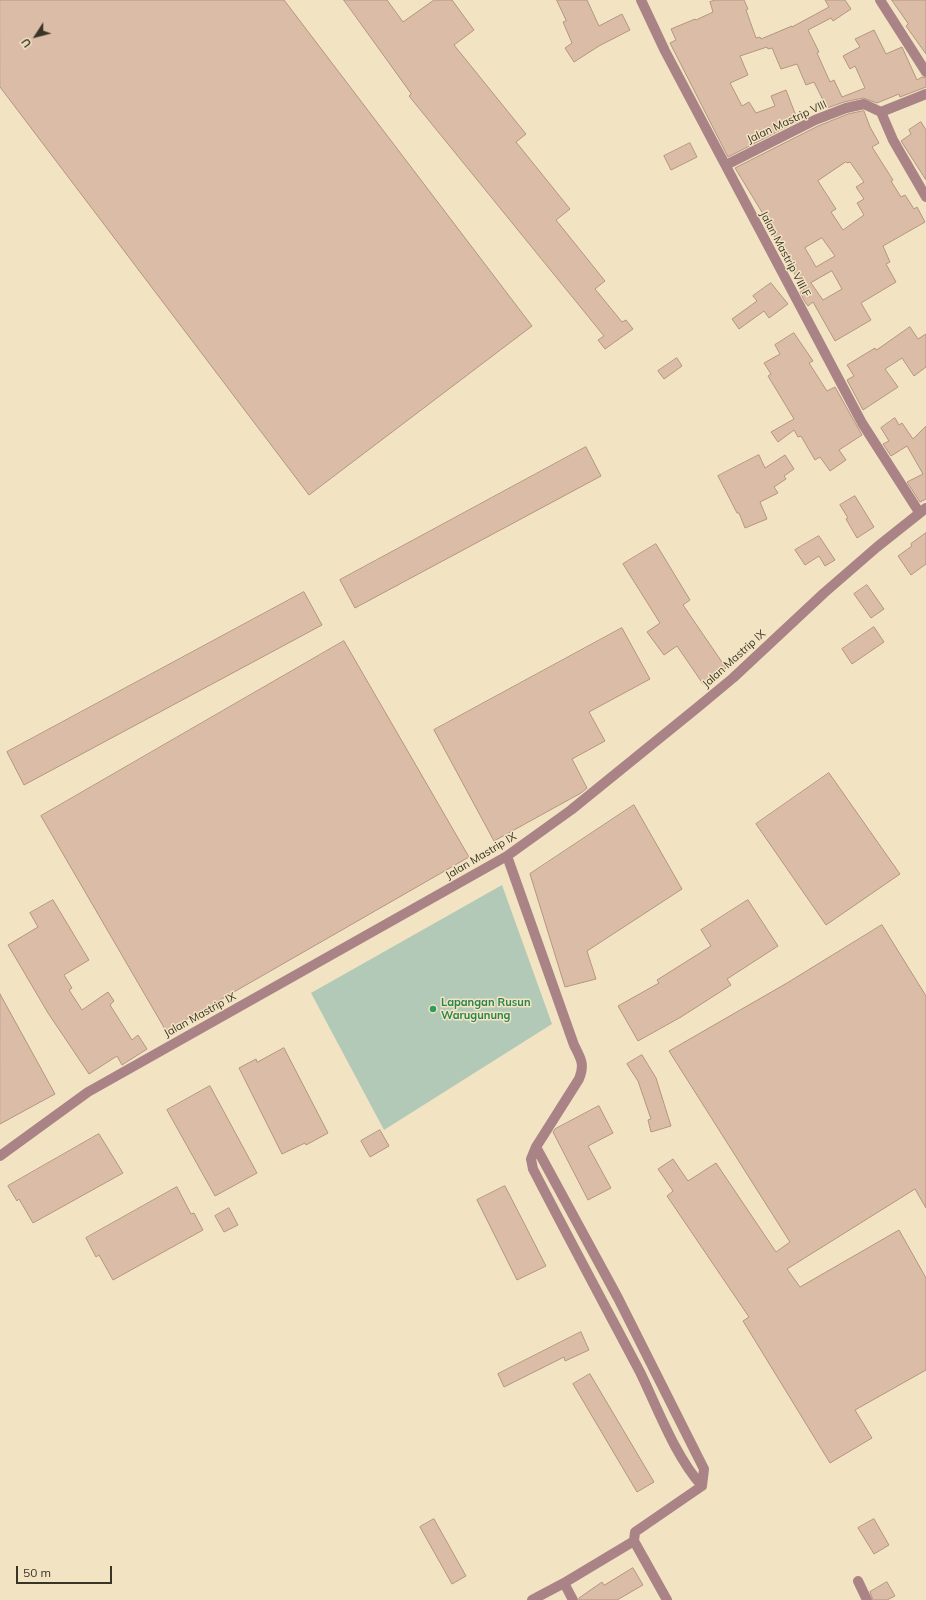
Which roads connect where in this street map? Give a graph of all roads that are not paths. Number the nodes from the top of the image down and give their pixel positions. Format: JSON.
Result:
{"nodes":[{"id":1,"x":641,"y":0,"type":"edge"},
{"id":2,"x":880,"y":0,"type":"edge"},
{"id":3,"x":926,"y":72,"type":"edge"},
{"id":4,"x":926,"y":94,"type":"edge"},
{"id":5,"x":881,"y":112,"type":"junction"},
{"id":6,"x":726,"y":165,"type":"junction"},
{"id":7,"x":926,"y":197,"type":"edge"},
{"id":8,"x":923,"y":510,"type":"edge"},
{"id":9,"x":507,"y":856,"type":"junction"},
{"id":10,"x":536,"y":1147,"type":"junction"},
{"id":11,"x":0,"y":1156,"type":"edge"},
{"id":12,"x":702,"y":1486,"type":"junction"},
{"id":13,"x":634,"y":1541,"type":"junction"},
{"id":14,"x":858,"y":1581,"type":"dead end"},
{"id":15,"x":564,"y":1583,"type":"junction"},
{"id":16,"x":532,"y":1600,"type":"edge"},
{"id":17,"x":573,"y":1600,"type":"edge"},
{"id":18,"x":667,"y":1600,"type":"edge"},
{"id":19,"x":867,"y":1600,"type":"edge"}],
"edges":[{"from":1,"to":6,"type":"street","name":"Jalan Mastrip VIII F"},
{"from":2,"to":3,"type":"street"},
{"from":4,"to":5,"type":"street"},
{"from":5,"to":6,"type":"street","name":"Jalan Mastrip VIII"},
{"from":5,"to":7,"type":"street"},
{"from":6,"to":8,"type":"street","name":"Jalan Mastrip VIII F"},
{"from":8,"to":9,"type":"street","name":"Jalan Mastrip IX"},
{"from":9,"to":10,"type":"street"},
{"from":9,"to":11,"type":"street","name":"Jalan Mastrip IX"},
{"from":10,"to":12,"type":"street"},
{"from":10,"to":12,"type":"street"},
{"from":12,"to":13,"type":"street"},
{"from":13,"to":15,"type":"street"},
{"from":13,"to":18,"type":"street"},
{"from":14,"to":19,"type":"street"},
{"from":15,"to":16,"type":"street"},
{"from":15,"to":17,"type":"street"}]}
